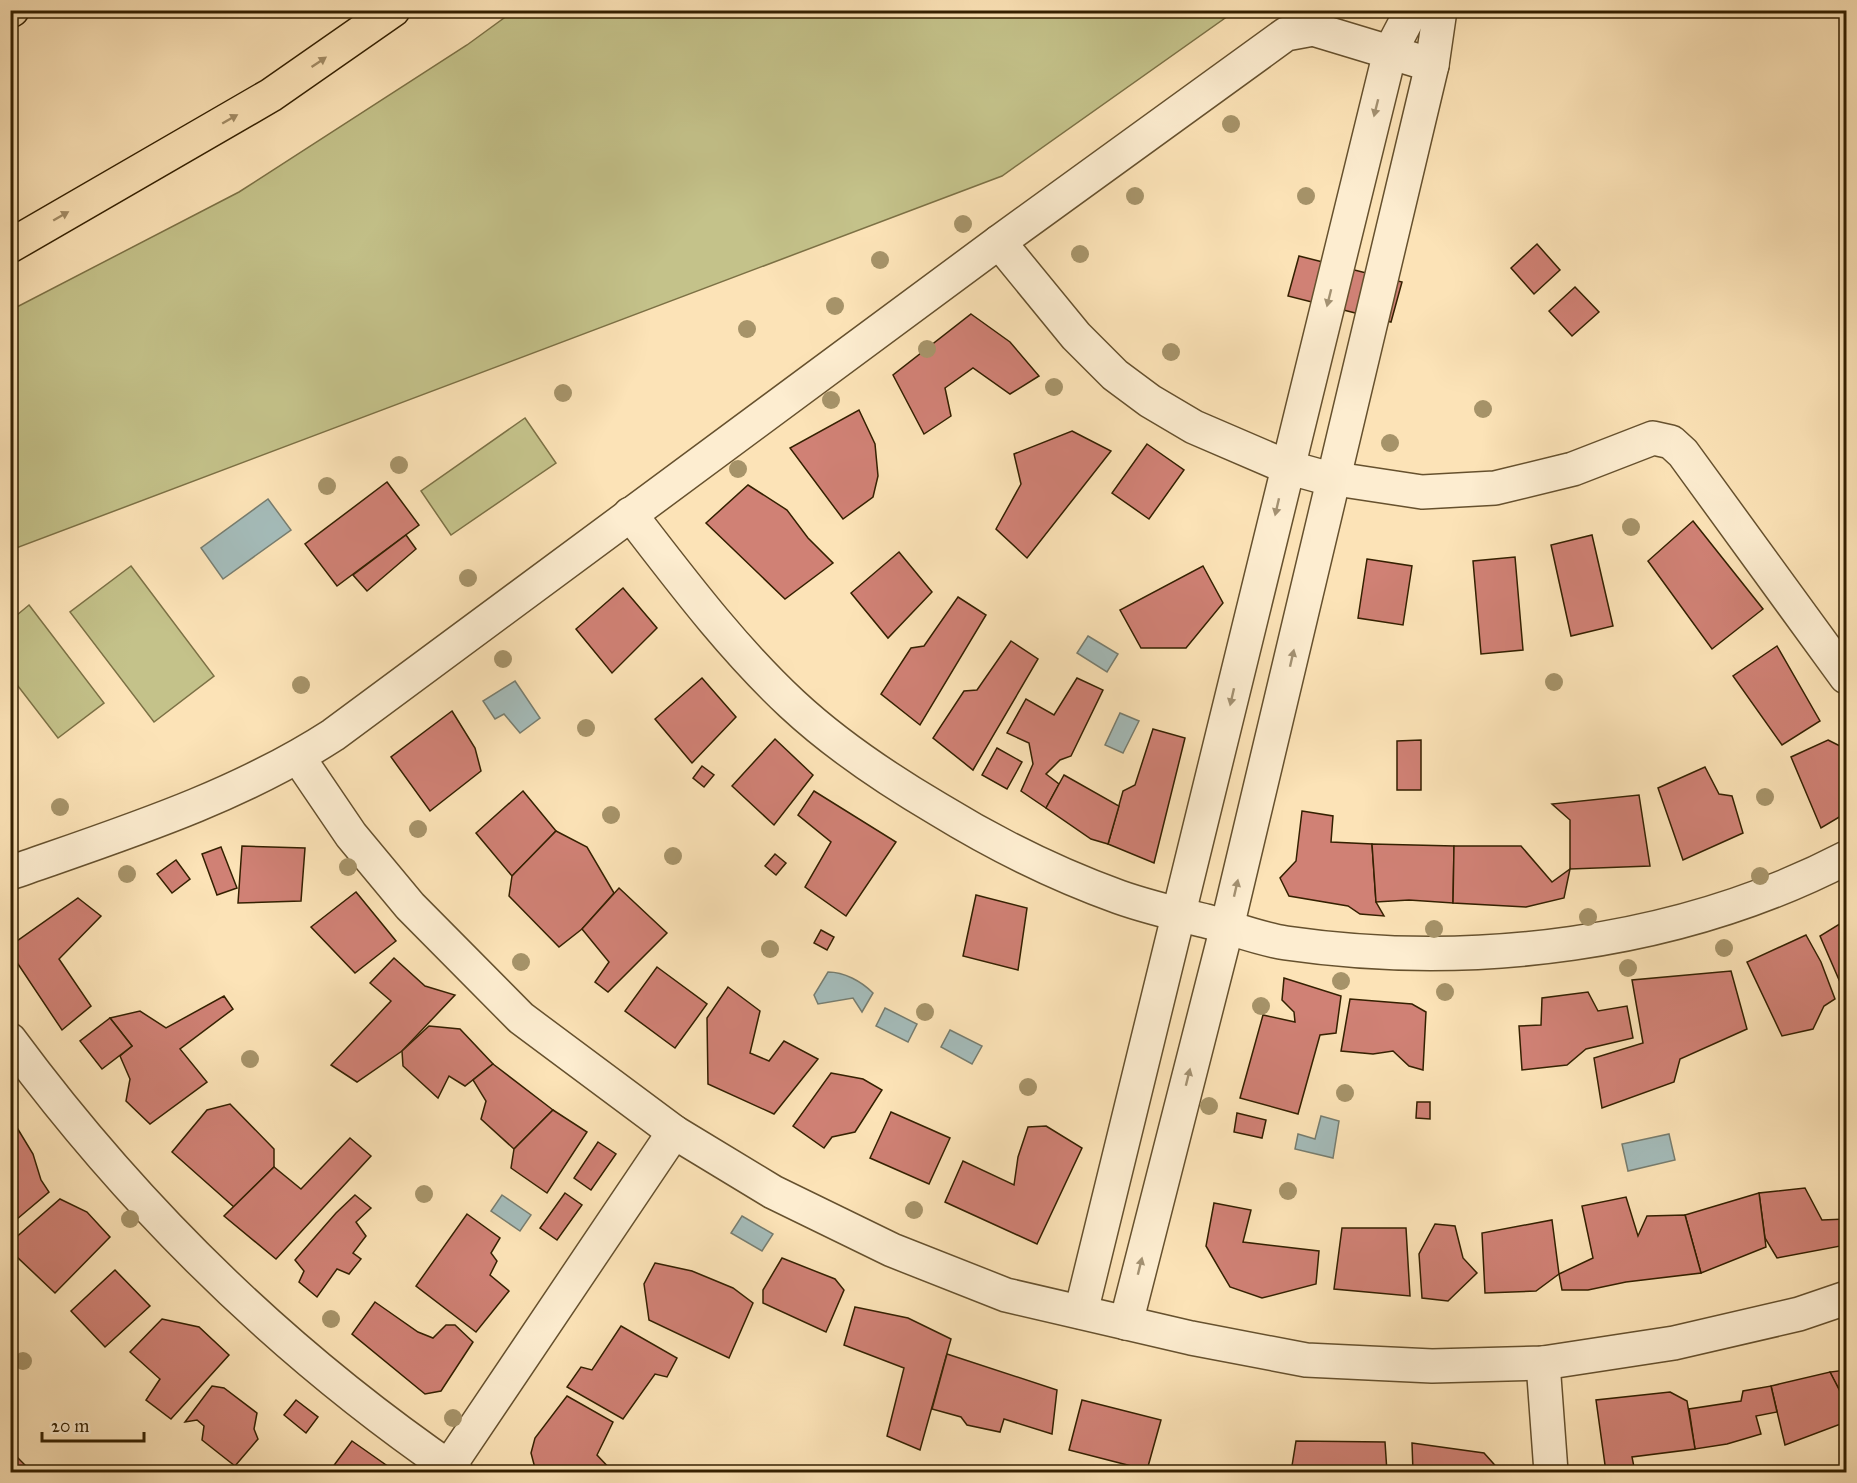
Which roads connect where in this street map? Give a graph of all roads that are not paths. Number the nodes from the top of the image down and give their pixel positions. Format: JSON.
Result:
{"nodes":[{"id":1,"x":393,"y":10,"type":"edge"},
{"id":2,"x":1412,"y":10,"type":"edge"},
{"id":3,"x":1440,"y":10,"type":"edge"},
{"id":4,"x":1390,"y":52,"type":"junction"},
{"id":5,"x":1432,"y":65,"type":"junction"},
{"id":6,"x":999,"y":242,"type":"junction"},
{"id":7,"x":10,"y":246,"type":"edge"},
{"id":8,"x":1287,"y":467,"type":"junction"},
{"id":9,"x":1335,"y":478,"type":"junction"},
{"id":10,"x":630,"y":514,"type":"junction"},
{"id":11,"x":1846,"y":677,"type":"edge"},
{"id":12,"x":298,"y":757,"type":"junction"},
{"id":13,"x":1846,"y":858,"type":"edge"},
{"id":14,"x":10,"y":873,"type":"edge"},
{"id":15,"x":1181,"y":915,"type":"junction"},
{"id":16,"x":1227,"y":927,"type":"junction"},
{"id":17,"x":10,"y":1040,"type":"edge"},
{"id":18,"x":675,"y":1131,"type":"junction"},
{"id":19,"x":1846,"y":1298,"type":"edge"},
{"id":20,"x":1081,"y":1312,"type":"junction"},
{"id":21,"x":1125,"y":1323,"type":"junction"},
{"id":22,"x":1543,"y":1363,"type":"junction"},
{"id":23,"x":450,"y":1471,"type":"edge"},
{"id":24,"x":1551,"y":1473,"type":"edge"}],
"edges":[{"from":7,"to":1,"type":"highway","one_way":true},
{"from":2,"to":4,"type":"street"},
{"from":3,"to":5,"type":"street"},
{"from":4,"to":5,"type":"street"},
{"from":4,"to":6,"type":"street"},
{"from":4,"to":8,"type":"street","one_way":true},
{"from":5,"to":9,"type":"street"},
{"from":6,"to":8,"type":"street"},
{"from":6,"to":10,"type":"street"},
{"from":8,"to":9,"type":"street"},
{"from":8,"to":15,"type":"street","one_way":true},
{"from":9,"to":11,"type":"street"},
{"from":16,"to":9,"type":"street","one_way":true},
{"from":10,"to":12,"type":"street"},
{"from":10,"to":15,"type":"street"},
{"from":12,"to":14,"type":"street"},
{"from":12,"to":18,"type":"street"},
{"from":13,"to":16,"type":"street"},
{"from":15,"to":16,"type":"street"},
{"from":15,"to":20,"type":"street"},
{"from":21,"to":16,"type":"street","one_way":true},
{"from":17,"to":23,"type":"street"},
{"from":18,"to":20,"type":"street"},
{"from":18,"to":23,"type":"street"},
{"from":19,"to":22,"type":"street"},
{"from":20,"to":21,"type":"street"},
{"from":21,"to":22,"type":"street"},
{"from":22,"to":24,"type":"street"}]}
